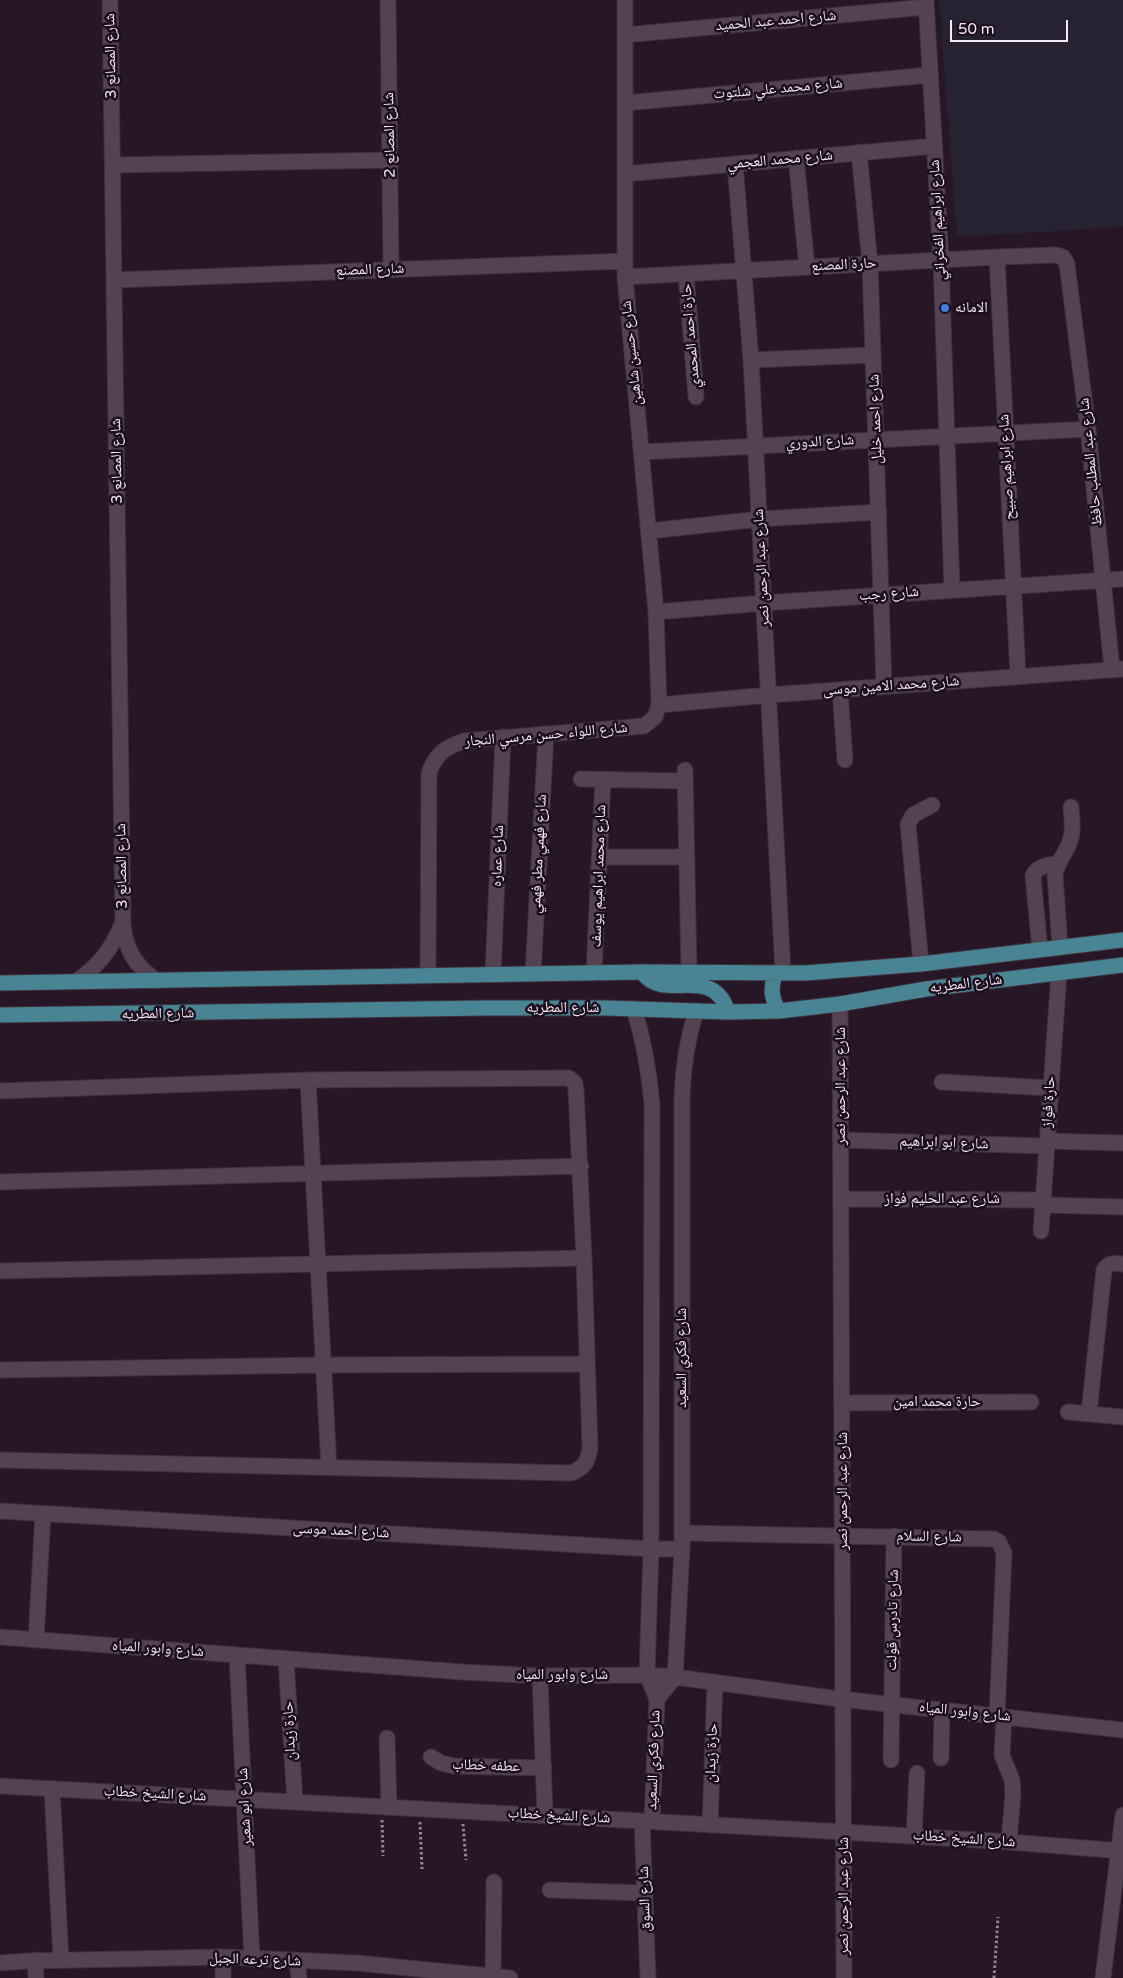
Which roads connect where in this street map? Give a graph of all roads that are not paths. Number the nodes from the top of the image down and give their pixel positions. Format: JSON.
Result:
{"nodes":[{"id":1,"x":110,"y":0,"type":"edge"},
{"id":2,"x":388,"y":0,"type":"edge"},
{"id":3,"x":625,"y":0,"type":"edge"},
{"id":4,"x":926,"y":3,"type":"edge"},
{"id":5,"x":625,"y":35,"type":"junction"},
{"id":6,"x":930,"y":75,"type":"junction"},
{"id":7,"x":625,"y":103,"type":"junction"},
{"id":8,"x":934,"y":146,"type":"junction"},
{"id":9,"x":859,"y":152,"type":"junction"},
{"id":10,"x":796,"y":158,"type":"junction"},
{"id":11,"x":390,"y":160,"type":"junction"},
{"id":12,"x":735,"y":164,"type":"junction"},
{"id":13,"x":113,"y":165,"type":"junction"},
{"id":14,"x":625,"y":174,"type":"junction"},
{"id":15,"x":997,"y":257,"type":"junction"},
{"id":16,"x":1063,"y":257,"type":"joint"},
{"id":17,"x":941,"y":260,"type":"junction"},
{"id":18,"x":624,"y":262,"type":"junction"},
{"id":19,"x":870,"y":264,"type":"junction"},
{"id":20,"x":807,"y":267,"type":"junction"},
{"id":21,"x":391,"y":269,"type":"junction"},
{"id":22,"x":745,"y":271,"type":"junction"},
{"id":23,"x":686,"y":274,"type":"junction"},
{"id":24,"x":625,"y":277,"type":"junction"},
{"id":25,"x":115,"y":280,"type":"junction"},
{"id":26,"x":873,"y":355,"type":"junction"},
{"id":27,"x":752,"y":360,"type":"junction"},
{"id":28,"x":696,"y":397,"type":"dead end"},
{"id":29,"x":1088,"y":430,"type":"junction"},
{"id":30,"x":1006,"y":434,"type":"junction"},
{"id":31,"x":947,"y":437,"type":"junction"},
{"id":32,"x":877,"y":439,"type":"junction"},
{"id":33,"x":756,"y":446,"type":"junction"},
{"id":34,"x":642,"y":452,"type":"junction"},
{"id":35,"x":879,"y":512,"type":"junction"},
{"id":36,"x":760,"y":519,"type":"junction"},
{"id":37,"x":649,"y":531,"type":"junction"},
{"id":38,"x":1123,"y":579,"type":"edge"},
{"id":39,"x":1104,"y":580,"type":"junction"},
{"id":40,"x":1013,"y":586,"type":"junction"},
{"id":41,"x":952,"y":590,"type":"junction"},
{"id":42,"x":882,"y":594,"type":"junction"},
{"id":43,"x":764,"y":603,"type":"junction"},
{"id":44,"x":656,"y":612,"type":"junction"},
{"id":45,"x":1118,"y":669,"type":"edge"},
{"id":46,"x":1018,"y":676,"type":"junction"},
{"id":47,"x":884,"y":686,"type":"junction"},
{"id":48,"x":840,"y":690,"type":"junction"},
{"id":49,"x":769,"y":694,"type":"junction"},
{"id":50,"x":659,"y":705,"type":"junction"},
{"id":51,"x":546,"y":734,"type":"junction"},
{"id":52,"x":504,"y":738,"type":"junction"},
{"id":53,"x":845,"y":760,"type":"dead end"},
{"id":54,"x":581,"y":779,"type":"dead end"},
{"id":55,"x":603,"y":779,"type":"junction"},
{"id":56,"x":932,"y":805,"type":"dead end"},
{"id":57,"x":1071,"y":807,"type":"dead end"},
{"id":58,"x":599,"y":857,"type":"junction"},
{"id":59,"x":687,"y":857,"type":"junction"},
{"id":60,"x":1057,"y":864,"type":"junction"},
{"id":61,"x":123,"y":923,"type":"junction"},
{"id":62,"x":1123,"y":940,"type":"edge"},
{"id":63,"x":1060,"y":947,"type":"junction"},
{"id":64,"x":1040,"y":950,"type":"junction"},
{"id":65,"x":921,"y":964,"type":"junction"},
{"id":66,"x":1123,"y":965,"type":"edge"},
{"id":67,"x":642,"y":972,"type":"junction"},
{"id":68,"x":689,"y":972,"type":"junction"},
{"id":69,"x":594,"y":973,"type":"junction"},
{"id":70,"x":780,"y":973,"type":"junction"},
{"id":71,"x":1059,"y":973,"type":"junction"},
{"id":72,"x":533,"y":974,"type":"junction"},
{"id":73,"x":493,"y":975,"type":"junction"},
{"id":74,"x":428,"y":976,"type":"junction"},
{"id":75,"x":158,"y":981,"type":"junction"},
{"id":76,"x":75,"y":982,"type":"junction"},
{"id":77,"x":0,"y":983,"type":"edge"},
{"id":78,"x":840,"y":1004,"type":"junction"},
{"id":79,"x":634,"y":1009,"type":"junction"},
{"id":80,"x":779,"y":1011,"type":"junction"},
{"id":81,"x":696,"y":1012,"type":"junction"},
{"id":82,"x":728,"y":1012,"type":"junction"},
{"id":83,"x":0,"y":1016,"type":"edge"},
{"id":84,"x":308,"y":1080,"type":"junction"},
{"id":85,"x":942,"y":1082,"type":"dead end"},
{"id":86,"x":1050,"y":1088,"type":"junction"},
{"id":87,"x":0,"y":1091,"type":"edge"},
{"id":88,"x":841,"y":1140,"type":"junction"},
{"id":89,"x":1123,"y":1143,"type":"edge"},
{"id":90,"x":1046,"y":1144,"type":"junction"},
{"id":91,"x":581,"y":1166,"type":"junction"},
{"id":92,"x":313,"y":1173,"type":"junction"},
{"id":93,"x":0,"y":1182,"type":"edge"},
{"id":94,"x":841,"y":1199,"type":"junction"},
{"id":95,"x":1043,"y":1202,"type":"junction"},
{"id":96,"x":1123,"y":1207,"type":"edge"},
{"id":97,"x":1041,"y":1231,"type":"dead end"},
{"id":98,"x":584,"y":1258,"type":"junction"},
{"id":99,"x":318,"y":1264,"type":"junction"},
{"id":100,"x":1123,"y":1264,"type":"edge"},
{"id":101,"x":0,"y":1271,"type":"edge"},
{"id":102,"x":587,"y":1364,"type":"junction"},
{"id":103,"x":324,"y":1365,"type":"junction"},
{"id":104,"x":0,"y":1370,"type":"edge"},
{"id":105,"x":842,"y":1402,"type":"junction"},
{"id":106,"x":1031,"y":1402,"type":"dead end"},
{"id":107,"x":1068,"y":1412,"type":"dead end"},
{"id":108,"x":1089,"y":1413,"type":"junction"},
{"id":109,"x":1123,"y":1417,"type":"edge"},
{"id":110,"x":0,"y":1460,"type":"edge"},
{"id":111,"x":329,"y":1467,"type":"junction"},
{"id":112,"x":0,"y":1511,"type":"edge"},
{"id":113,"x":23,"y":1513,"type":"junction"},
{"id":114,"x":43,"y":1514,"type":"junction"},
{"id":115,"x":9,"y":1524,"type":"dead end"},
{"id":116,"x":682,"y":1533,"type":"junction"},
{"id":117,"x":843,"y":1536,"type":"junction"},
{"id":118,"x":894,"y":1536,"type":"junction"},
{"id":119,"x":651,"y":1549,"type":"junction"},
{"id":120,"x":682,"y":1549,"type":"junction"},
{"id":121,"x":0,"y":1637,"type":"edge"},
{"id":122,"x":36,"y":1640,"type":"junction"},
{"id":123,"x":237,"y":1655,"type":"junction"},
{"id":124,"x":286,"y":1660,"type":"junction"},
{"id":125,"x":647,"y":1675,"type":"junction"},
{"id":126,"x":540,"y":1676,"type":"junction"},
{"id":127,"x":675,"y":1676,"type":"junction"},
{"id":128,"x":715,"y":1682,"type":"junction"},
{"id":129,"x":657,"y":1699,"type":"junction"},
{"id":130,"x":844,"y":1699,"type":"junction"},
{"id":131,"x":892,"y":1704,"type":"junction"},
{"id":132,"x":942,"y":1710,"type":"junction"},
{"id":133,"x":1001,"y":1716,"type":"junction"},
{"id":134,"x":1123,"y":1730,"type":"edge"},
{"id":135,"x":387,"y":1738,"type":"dead end"},
{"id":136,"x":431,"y":1757,"type":"dead end"},
{"id":137,"x":941,"y":1758,"type":"dead end"},
{"id":138,"x":891,"y":1760,"type":"dead end"},
{"id":139,"x":544,"y":1768,"type":"junction"},
{"id":140,"x":917,"y":1773,"type":"dead end"},
{"id":141,"x":0,"y":1786,"type":"edge"},
{"id":142,"x":52,"y":1789,"type":"junction"},
{"id":143,"x":244,"y":1799,"type":"junction"},
{"id":144,"x":294,"y":1802,"type":"junction"},
{"id":145,"x":386,"y":1807,"type":"junction"},
{"id":146,"x":1123,"y":1815,"type":"edge"},
{"id":147,"x":546,"y":1816,"type":"junction"},
{"id":148,"x":647,"y":1821,"type":"junction"},
{"id":149,"x":710,"y":1825,"type":"junction"},
{"id":150,"x":844,"y":1832,"type":"junction"},
{"id":151,"x":914,"y":1836,"type":"junction"},
{"id":152,"x":1009,"y":1842,"type":"junction"},
{"id":153,"x":1121,"y":1851,"type":"edge"},
{"id":154,"x":494,"y":1882,"type":"dead end"},
{"id":155,"x":550,"y":1890,"type":"dead end"},
{"id":156,"x":645,"y":1893,"type":"junction"},
{"id":157,"x":1118,"y":1897,"type":"edge"},
{"id":158,"x":223,"y":1957,"type":"junction"},
{"id":159,"x":252,"y":1959,"type":"junction"},
{"id":160,"x":35,"y":1960,"type":"junction"},
{"id":161,"x":61,"y":1960,"type":"junction"},
{"id":162,"x":297,"y":1961,"type":"junction"},
{"id":163,"x":0,"y":1963,"type":"edge"},
{"id":164,"x":488,"y":1977,"type":"edge"},
{"id":165,"x":36,"y":1978,"type":"edge"},
{"id":166,"x":223,"y":1978,"type":"edge"},
{"id":167,"x":299,"y":1978,"type":"edge"},
{"id":168,"x":510,"y":1978,"type":"edge"},
{"id":169,"x":648,"y":1978,"type":"edge"},
{"id":170,"x":844,"y":1978,"type":"edge"},
{"id":171,"x":1103,"y":1978,"type":"edge"}],
"edges":[{"from":1,"to":13,"type":"street","name":"شارع المصانع 3"},
{"from":2,"to":11,"type":"street","name":"شارع المصانع 2"},
{"from":3,"to":5,"type":"street","name":"شارع حسين شاهين"},
{"from":4,"to":5,"type":"street","name":"شارع احمد عبد الحميد"},
{"from":4,"to":6,"type":"street","name":"شارع ابراهيم الفخراني"},
{"from":5,"to":7,"type":"street","name":"شارع حسين شاهين"},
{"from":6,"to":7,"type":"street","name":"شارع محمد علي شلتوت"},
{"from":6,"to":8,"type":"street","name":"شارع ابراهيم الفخراني"},
{"from":7,"to":14,"type":"street","name":"شارع حسين شاهين"},
{"from":8,"to":9,"type":"street","name":"شارع محمد العجمي"},
{"from":8,"to":17,"type":"street","name":"شارع ابراهيم الفخراني"},
{"from":9,"to":10,"type":"street","name":"شارع محمد العجمي"},
{"from":9,"to":19,"type":"street","name":"شارع احمد خليل"},
{"from":10,"to":12,"type":"street","name":"شارع محمد العجمي"},
{"from":10,"to":20,"type":"street"},
{"from":11,"to":13,"type":"street"},
{"from":11,"to":21,"type":"street","name":"شارع المصانع 2"},
{"from":12,"to":14,"type":"street","name":"شارع محمد العجمي"},
{"from":12,"to":22,"type":"street","name":"شارع عبد الرحمن نصر"},
{"from":13,"to":25,"type":"street","name":"شارع المصانع 3"},
{"from":14,"to":18,"type":"street","name":"شارع حسين شاهين"},
{"from":15,"to":16,"type":"street","name":"حارة المصنع"},
{"from":15,"to":17,"type":"street","name":"حارة المصنع"},
{"from":15,"to":30,"type":"street","name":"شارع ابراهيم صبيح"},
{"from":16,"to":29,"type":"street","name":"شارع عبد المطلب حافظ"},
{"from":17,"to":19,"type":"street","name":"حارة المصنع"},
{"from":17,"to":31,"type":"street","name":"شارع ابراهيم الفخراني"},
{"from":18,"to":21,"type":"street","name":"شارع المصنع"},
{"from":18,"to":24,"type":"street","name":"شارع حسين شاهين"},
{"from":19,"to":20,"type":"street","name":"حارة المصنع"},
{"from":19,"to":26,"type":"street","name":"شارع احمد خليل"},
{"from":20,"to":22,"type":"street","name":"حارة المصنع"},
{"from":21,"to":25,"type":"street","name":"شارع المصنع"},
{"from":22,"to":23,"type":"street","name":"حارة المصنع"},
{"from":22,"to":27,"type":"street","name":"شارع عبد الرحمن نصر"},
{"from":23,"to":24,"type":"street","name":"حارة المصنع"},
{"from":23,"to":28,"type":"street","name":"حارة احمد المحمدي"},
{"from":24,"to":34,"type":"street","name":"شارع حسين شاهين"},
{"from":25,"to":61,"type":"street","name":"شارع المصانع 3"},
{"from":26,"to":27,"type":"street"},
{"from":26,"to":32,"type":"street","name":"شارع احمد خليل"},
{"from":27,"to":33,"type":"street","name":"شارع عبد الرحمن نصر"},
{"from":29,"to":30,"type":"street","name":"شارع الدوري"},
{"from":29,"to":39,"type":"street","name":"شارع عبد المطلب حافظ"},
{"from":30,"to":31,"type":"street","name":"شارع الدوري"},
{"from":30,"to":40,"type":"street","name":"شارع ابراهيم صبيح"},
{"from":31,"to":32,"type":"street","name":"شارع الدوري"},
{"from":31,"to":41,"type":"street","name":"شارع ابراهيم الفخراني"},
{"from":32,"to":33,"type":"street","name":"شارع الدوري"},
{"from":32,"to":35,"type":"street","name":"شارع احمد خليل"},
{"from":33,"to":34,"type":"street","name":"شارع الدوري"},
{"from":33,"to":36,"type":"street","name":"شارع عبد الرحمن نصر"},
{"from":34,"to":37,"type":"street","name":"شارع حسين شاهين"},
{"from":35,"to":36,"type":"street"},
{"from":35,"to":42,"type":"street","name":"شارع احمد خليل"},
{"from":36,"to":37,"type":"street"},
{"from":36,"to":43,"type":"street","name":"شارع عبد الرحمن نصر"},
{"from":37,"to":44,"type":"street","name":"شارع حسين شاهين"},
{"from":38,"to":39,"type":"street","name":"شارع رجب"},
{"from":39,"to":40,"type":"street","name":"شارع رجب"},
{"from":39,"to":45,"type":"street","name":"شارع عبد المطلب حافظ"},
{"from":40,"to":41,"type":"street","name":"شارع رجب"},
{"from":40,"to":46,"type":"street","name":"شارع ابراهيم صبيح"},
{"from":41,"to":42,"type":"street","name":"شارع رجب"},
{"from":42,"to":43,"type":"street","name":"شارع رجب"},
{"from":42,"to":47,"type":"street","name":"شارع احمد خليل"},
{"from":43,"to":44,"type":"street","name":"شارع رجب"},
{"from":43,"to":49,"type":"street","name":"شارع عبد الرحمن نصر"},
{"from":44,"to":50,"type":"street","name":"شارع حسين شاهين"},
{"from":45,"to":46,"type":"street","name":"شارع محمد الامين موسى"},
{"from":46,"to":47,"type":"street","name":"شارع محمد الامين موسى"},
{"from":47,"to":48,"type":"street","name":"شارع محمد الامين موسى"},
{"from":48,"to":49,"type":"street","name":"شارع محمد الامين موسى"},
{"from":48,"to":53,"type":"street"},
{"from":49,"to":50,"type":"street","name":"شارع محمد الامين موسى"},
{"from":49,"to":70,"type":"street","name":"شارع عبد الرحمن نصر"},
{"from":50,"to":51,"type":"street","name":"شارع اللواء حسن مرسي النجار"},
{"from":51,"to":52,"type":"street","name":"شارع اللواء حسن مرسي النجار"},
{"from":51,"to":72,"type":"street","name":"شارع فهمي مطر فهمي"},
{"from":52,"to":73,"type":"street","name":"شارع عماره"},
{"from":52,"to":74,"type":"street","name":"شارع اللواء حسن مرسي النجار"},
{"from":54,"to":55,"type":"street"},
{"from":55,"to":58,"type":"street","name":"شارع محمد ابراهيم يوسف"},
{"from":55,"to":59,"type":"street"},
{"from":56,"to":65,"type":"street"},
{"from":57,"to":60,"type":"street"},
{"from":58,"to":59,"type":"street"},
{"from":58,"to":69,"type":"street","name":"شارع محمد ابراهيم يوسف"},
{"from":59,"to":68,"type":"street"},
{"from":60,"to":63,"type":"street"},
{"from":60,"to":64,"type":"street"},
{"from":61,"to":75,"type":"street","name":"شارع المصانع 3"},
{"from":61,"to":76,"type":"street","name":"شارع المصانع 3"},
{"from":62,"to":63,"type":"main road","name":"شارع المطريه"},
{"from":63,"to":64,"type":"main road","name":"شارع المطريه"},
{"from":64,"to":65,"type":"main road","name":"شارع المطريه"},
{"from":65,"to":70,"type":"main road","name":"شارع المطريه"},
{"from":66,"to":71,"type":"main road","name":"شارع المطريه"},
{"from":67,"to":68,"type":"main road","name":"شارع المطريه"},
{"from":67,"to":69,"type":"main road","name":"شارع المطريه"},
{"from":67,"to":82,"type":"main road"},
{"from":68,"to":70,"type":"main road","name":"شارع المطريه"},
{"from":69,"to":72,"type":"main road","name":"شارع المطريه"},
{"from":70,"to":80,"type":"main road"},
{"from":71,"to":78,"type":"main road","name":"شارع المطريه"},
{"from":71,"to":86,"type":"street","name":"حارة فواز"},
{"from":72,"to":73,"type":"main road","name":"شارع المطريه"},
{"from":73,"to":74,"type":"main road","name":"شارع المطريه"},
{"from":74,"to":75,"type":"main road","name":"شارع المطريه"},
{"from":75,"to":76,"type":"main road","name":"شارع المطريه"},
{"from":76,"to":77,"type":"main road","name":"شارع المطريه"},
{"from":78,"to":80,"type":"main road","name":"شارع المطريه"},
{"from":78,"to":88,"type":"street","name":"شارع عبد الرحمن نصر"},
{"from":79,"to":81,"type":"main road","name":"شارع المطريه"},
{"from":79,"to":83,"type":"main road","name":"شارع المطريه"},
{"from":79,"to":119,"type":"street","name":"شارع فكري السعيد"},
{"from":80,"to":82,"type":"main road","name":"شارع المطريه"},
{"from":81,"to":82,"type":"main road","name":"شارع المطريه"},
{"from":81,"to":116,"type":"street","name":"شارع فكري السعيد"},
{"from":84,"to":87,"type":"street"},
{"from":84,"to":91,"type":"street"},
{"from":84,"to":92,"type":"street"},
{"from":85,"to":86,"type":"street"},
{"from":86,"to":90,"type":"street","name":"حارة فواز"},
{"from":88,"to":90,"type":"street","name":"شارع ابو ابراهيم"},
{"from":88,"to":94,"type":"street","name":"شارع عبد الرحمن نصر"},
{"from":89,"to":90,"type":"street","name":"شارع ابو ابراهيم"},
{"from":90,"to":95,"type":"street","name":"حارة فواز"},
{"from":91,"to":92,"type":"street"},
{"from":91,"to":98,"type":"street"},
{"from":92,"to":93,"type":"street"},
{"from":92,"to":99,"type":"street"},
{"from":94,"to":95,"type":"street","name":"شارع عبد الحليم فواز"},
{"from":94,"to":105,"type":"street","name":"شارع عبد الرحمن نصر"},
{"from":95,"to":96,"type":"street","name":"شارع عبد الحليم فواز"},
{"from":95,"to":97,"type":"street","name":"حارة فواز"},
{"from":98,"to":99,"type":"street"},
{"from":98,"to":102,"type":"street"},
{"from":99,"to":101,"type":"street"},
{"from":99,"to":103,"type":"street"},
{"from":100,"to":108,"type":"street"},
{"from":102,"to":103,"type":"street"},
{"from":102,"to":111,"type":"street"},
{"from":103,"to":104,"type":"street"},
{"from":103,"to":111,"type":"street"},
{"from":105,"to":106,"type":"street","name":"حارة محمد امين"},
{"from":105,"to":117,"type":"street","name":"شارع عبد الرحمن نصر"},
{"from":107,"to":108,"type":"street"},
{"from":108,"to":109,"type":"street"},
{"from":110,"to":111,"type":"street"},
{"from":112,"to":113,"type":"street","name":"شارع احمد موسى"},
{"from":113,"to":114,"type":"street","name":"شارع احمد موسى"},
{"from":113,"to":115,"type":"street"},
{"from":114,"to":119,"type":"street","name":"شارع احمد موسى"},
{"from":114,"to":122,"type":"street"},
{"from":116,"to":117,"type":"street","name":"شارع السلام"},
{"from":116,"to":120,"type":"street","name":"شارع فكري السعيد"},
{"from":117,"to":118,"type":"street","name":"شارع السلام"},
{"from":117,"to":130,"type":"street","name":"شارع عبد الرحمن نصر"},
{"from":118,"to":131,"type":"street","name":"شارع تادرس قولت"},
{"from":118,"to":133,"type":"street","name":"شارع السلام"},
{"from":119,"to":120,"type":"street","name":"شارع احمد موسى"},
{"from":119,"to":125,"type":"street","name":"شارع فكري السعيد"},
{"from":120,"to":127,"type":"street","name":"شارع فكري السعيد"},
{"from":121,"to":122,"type":"street","name":"شارع وابور المياه"},
{"from":122,"to":123,"type":"street","name":"شارع وابور المياه"},
{"from":123,"to":124,"type":"street","name":"شارع وابور المياه"},
{"from":123,"to":143,"type":"street","name":"شارع ابو شعير"},
{"from":124,"to":126,"type":"street","name":"شارع وابور المياه"},
{"from":124,"to":144,"type":"street","name":"حارة زيدان"},
{"from":125,"to":126,"type":"street","name":"شارع وابور المياه"},
{"from":125,"to":127,"type":"street","name":"شارع وابور المياه"},
{"from":125,"to":129,"type":"street","name":"شارع فكري السعيد"},
{"from":126,"to":139,"type":"street"},
{"from":127,"to":128,"type":"street","name":"شارع وابور المياه"},
{"from":127,"to":129,"type":"street","name":"شارع فكري السعيد"},
{"from":128,"to":130,"type":"street","name":"شارع وابور المياه"},
{"from":128,"to":149,"type":"street","name":"حارة زيدان"},
{"from":129,"to":148,"type":"street","name":"شارع فكري السعيد"},
{"from":130,"to":131,"type":"street","name":"شارع وابور المياه"},
{"from":130,"to":150,"type":"street","name":"شارع عبد الرحمن نصر"},
{"from":131,"to":132,"type":"street","name":"شارع وابور المياه"},
{"from":131,"to":138,"type":"street","name":"شارع تادرس قولت"},
{"from":132,"to":133,"type":"street","name":"شارع وابور المياه"},
{"from":132,"to":137,"type":"street"},
{"from":133,"to":134,"type":"street","name":"شارع وابور المياه"},
{"from":133,"to":152,"type":"street"},
{"from":135,"to":145,"type":"street"},
{"from":136,"to":139,"type":"street","name":"عطفه خطاب"},
{"from":139,"to":147,"type":"street"},
{"from":140,"to":151,"type":"street"},
{"from":141,"to":142,"type":"street","name":"شارع الشيخ خطاب"},
{"from":142,"to":143,"type":"street","name":"شارع الشيخ خطاب"},
{"from":142,"to":161,"type":"street"},
{"from":143,"to":144,"type":"street","name":"شارع الشيخ خطاب"},
{"from":143,"to":159,"type":"street","name":"شارع ابو شعير"},
{"from":144,"to":145,"type":"street","name":"شارع الشيخ خطاب"},
{"from":145,"to":147,"type":"street","name":"شارع الشيخ خطاب"},
{"from":146,"to":153,"type":"street"},
{"from":147,"to":148,"type":"street","name":"شارع الشيخ خطاب"},
{"from":148,"to":149,"type":"street","name":"شارع الشيخ خطاب"},
{"from":148,"to":156,"type":"street","name":"شارع السوق"},
{"from":149,"to":150,"type":"street","name":"شارع الشيخ خطاب"},
{"from":150,"to":151,"type":"street","name":"شارع الشيخ خطاب"},
{"from":150,"to":170,"type":"street","name":"شارع عبد الرحمن نصر"},
{"from":151,"to":152,"type":"street","name":"شارع الشيخ خطاب"},
{"from":152,"to":153,"type":"street","name":"شارع الشيخ خطاب"},
{"from":153,"to":157,"type":"street"},
{"from":154,"to":164,"type":"street"},
{"from":155,"to":156,"type":"street"},
{"from":156,"to":169,"type":"street","name":"شارع السوق"},
{"from":157,"to":171,"type":"street"},
{"from":158,"to":159,"type":"street","name":"شارع ترعه الجبل"},
{"from":158,"to":161,"type":"street","name":"شارع ترعه الجبل"},
{"from":158,"to":166,"type":"street"},
{"from":159,"to":162,"type":"street","name":"شارع ترعه الجبل"},
{"from":160,"to":161,"type":"street","name":"شارع ترعه الجبل"},
{"from":160,"to":163,"type":"street","name":"شارع ترعه الجبل"},
{"from":160,"to":165,"type":"street"},
{"from":162,"to":164,"type":"street","name":"شارع ترعه الجبل"},
{"from":162,"to":167,"type":"street"},
{"from":164,"to":168,"type":"street","name":"شارع ترعه الجبل"}]}
